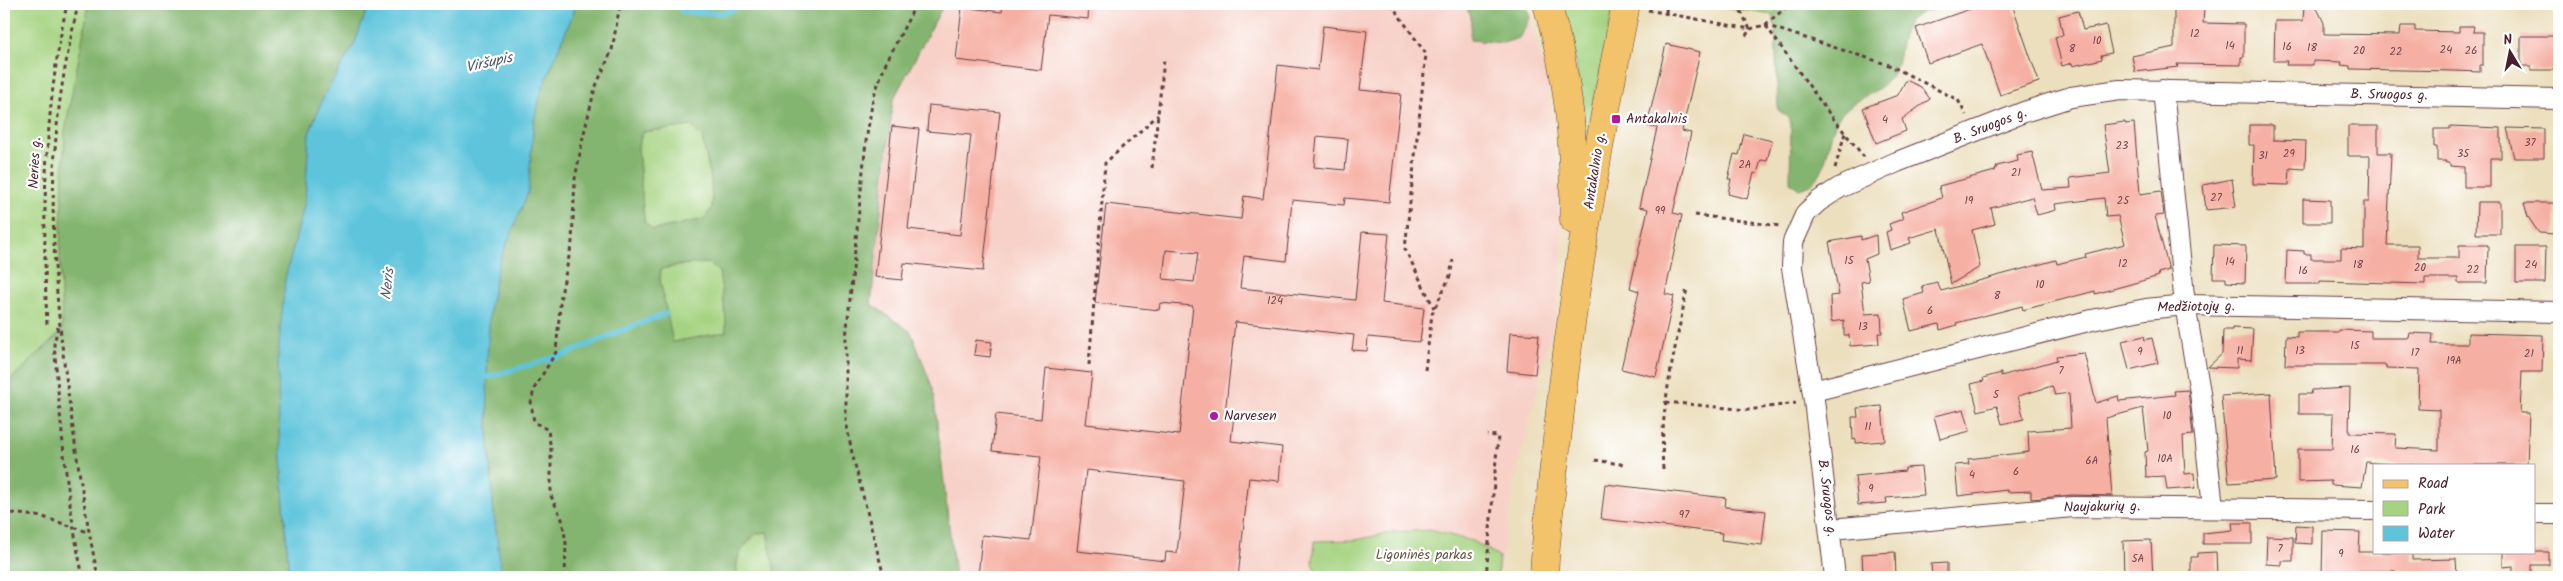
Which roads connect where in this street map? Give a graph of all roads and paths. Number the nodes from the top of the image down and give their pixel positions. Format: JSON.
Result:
{"nodes":[{"id":1,"x":66,"y":4,"type":"edge"},
{"id":2,"x":78,"y":4,"type":"edge"},
{"id":3,"x":620,"y":4,"type":"edge"},
{"id":4,"x":916,"y":4,"type":"edge"},
{"id":5,"x":1391,"y":4,"type":"edge"},
{"id":6,"x":1547,"y":4,"type":"edge"},
{"id":7,"x":1667,"y":4,"type":"edge"},
{"id":8,"x":1737,"y":4,"type":"edge"},
{"id":9,"x":1790,"y":4,"type":"edge"},
{"id":10,"x":1636,"y":7,"type":"edge"},
{"id":11,"x":1666,"y":12,"type":"junction"},
{"id":12,"x":1765,"y":25,"type":"junction"},
{"id":13,"x":1750,"y":29,"type":"junction"},
{"id":14,"x":1744,"y":39,"type":"dead end"},
{"id":15,"x":1164,"y":60,"type":"dead end"},
{"id":16,"x":2163,"y":90,"type":"junction"},
{"id":17,"x":2559,"y":99,"type":"edge"},
{"id":18,"x":1158,"y":115,"type":"junction"},
{"id":19,"x":1976,"y":131,"type":"junction"},
{"id":20,"x":1845,"y":133,"type":"junction"},
{"id":21,"x":1152,"y":168,"type":"dead end"},
{"id":22,"x":1875,"y":170,"type":"junction"},
{"id":23,"x":1838,"y":188,"type":"junction"},
{"id":24,"x":1695,"y":216,"type":"dead end"},
{"id":25,"x":1784,"y":226,"type":"dead end"},
{"id":26,"x":1453,"y":260,"type":"dead end"},
{"id":27,"x":1687,"y":288,"type":"dead end"},
{"id":28,"x":2185,"y":305,"type":"junction"},
{"id":29,"x":1434,"y":308,"type":"junction"},
{"id":30,"x":2559,"y":312,"type":"edge"},
{"id":31,"x":47,"y":324,"type":"dead end"},
{"id":32,"x":59,"y":324,"type":"junction"},
{"id":33,"x":1569,"y":338,"type":"junction"},
{"id":34,"x":1089,"y":365,"type":"dead end"},
{"id":35,"x":1425,"y":370,"type":"dead end"},
{"id":36,"x":1813,"y":396,"type":"junction"},
{"id":37,"x":1666,"y":402,"type":"junction"},
{"id":38,"x":1488,"y":435,"type":"dead end"},
{"id":39,"x":1595,"y":460,"type":"dead end"},
{"id":40,"x":1626,"y":465,"type":"dead end"},
{"id":41,"x":1663,"y":469,"type":"dead end"},
{"id":42,"x":2213,"y":507,"type":"junction"},
{"id":43,"x":2373,"y":510,"type":"edge"},
{"id":44,"x":4,"y":512,"type":"edge"},
{"id":45,"x":2536,"y":514,"type":"edge"},
{"id":46,"x":2559,"y":514,"type":"edge"},
{"id":47,"x":72,"y":528,"type":"junction"},
{"id":48,"x":1831,"y":529,"type":"junction"},
{"id":49,"x":88,"y":532,"type":"junction"},
{"id":50,"x":1279,"y":576,"type":"edge"},
{"id":51,"x":83,"y":577,"type":"edge"},
{"id":52,"x":98,"y":577,"type":"edge"},
{"id":53,"x":565,"y":577,"type":"edge"},
{"id":54,"x":884,"y":577,"type":"edge"},
{"id":55,"x":1284,"y":577,"type":"edge"},
{"id":56,"x":1486,"y":577,"type":"edge"},
{"id":57,"x":1544,"y":577,"type":"edge"},
{"id":58,"x":1835,"y":577,"type":"edge"}],
"edges":[{"from":1,"to":31,"type":"path","name":"Neries g."},
{"from":2,"to":32,"type":"path"},
{"from":3,"to":53,"type":"path"},
{"from":4,"to":54,"type":"path"},
{"from":5,"to":29,"type":"path"},
{"from":6,"to":33,"type":"main road","name":"Antakalnio g."},
{"from":7,"to":11,"type":"path"},
{"from":8,"to":13,"type":"path"},
{"from":9,"to":12,"type":"path"},
{"from":10,"to":11,"type":"path"},
{"from":10,"to":33,"type":"main road","name":"Antakalnio g."},
{"from":11,"to":13,"type":"path"},
{"from":12,"to":13,"type":"path"},
{"from":12,"to":19,"type":"path"},
{"from":12,"to":20,"type":"path"},
{"from":13,"to":14,"type":"path"},
{"from":15,"to":18,"type":"path"},
{"from":16,"to":17,"type":"street","name":"B. Sruogos g."},
{"from":16,"to":19,"type":"street","name":"B. Sruogos g."},
{"from":16,"to":28,"type":"street"},
{"from":18,"to":21,"type":"path"},
{"from":18,"to":34,"type":"path"},
{"from":19,"to":22,"type":"street","name":"B. Sruogos g."},
{"from":20,"to":22,"type":"path"},
{"from":20,"to":23,"type":"path"},
{"from":22,"to":23,"type":"street","name":"B. Sruogos g."},
{"from":23,"to":36,"type":"street","name":"B. Sruogos g."},
{"from":24,"to":25,"type":"path"},
{"from":26,"to":29,"type":"path"},
{"from":27,"to":37,"type":"path"},
{"from":28,"to":30,"type":"street","name":"Medžiotojų g."},
{"from":28,"to":36,"type":"street","name":"Medžiotojų g."},
{"from":28,"to":42,"type":"street"},
{"from":29,"to":35,"type":"path"},
{"from":32,"to":47,"type":"path"},
{"from":32,"to":49,"type":"path"},
{"from":33,"to":57,"type":"main road","name":"Antakalnio g."},
{"from":36,"to":37,"type":"path"},
{"from":36,"to":48,"type":"street","name":"B. Sruogos g."},
{"from":37,"to":41,"type":"path"},
{"from":38,"to":56,"type":"path"},
{"from":39,"to":40,"type":"path"},
{"from":42,"to":43,"type":"street","name":"Naujakurių g."},
{"from":42,"to":48,"type":"street","name":"Naujakurių g."},
{"from":44,"to":47,"type":"path"},
{"from":45,"to":46,"type":"street"},
{"from":47,"to":49,"type":"path"},
{"from":47,"to":51,"type":"path"},
{"from":48,"to":58,"type":"street","name":"B. Sruogos g."},
{"from":49,"to":52,"type":"path"},
{"from":50,"to":55,"type":"path"}]}
